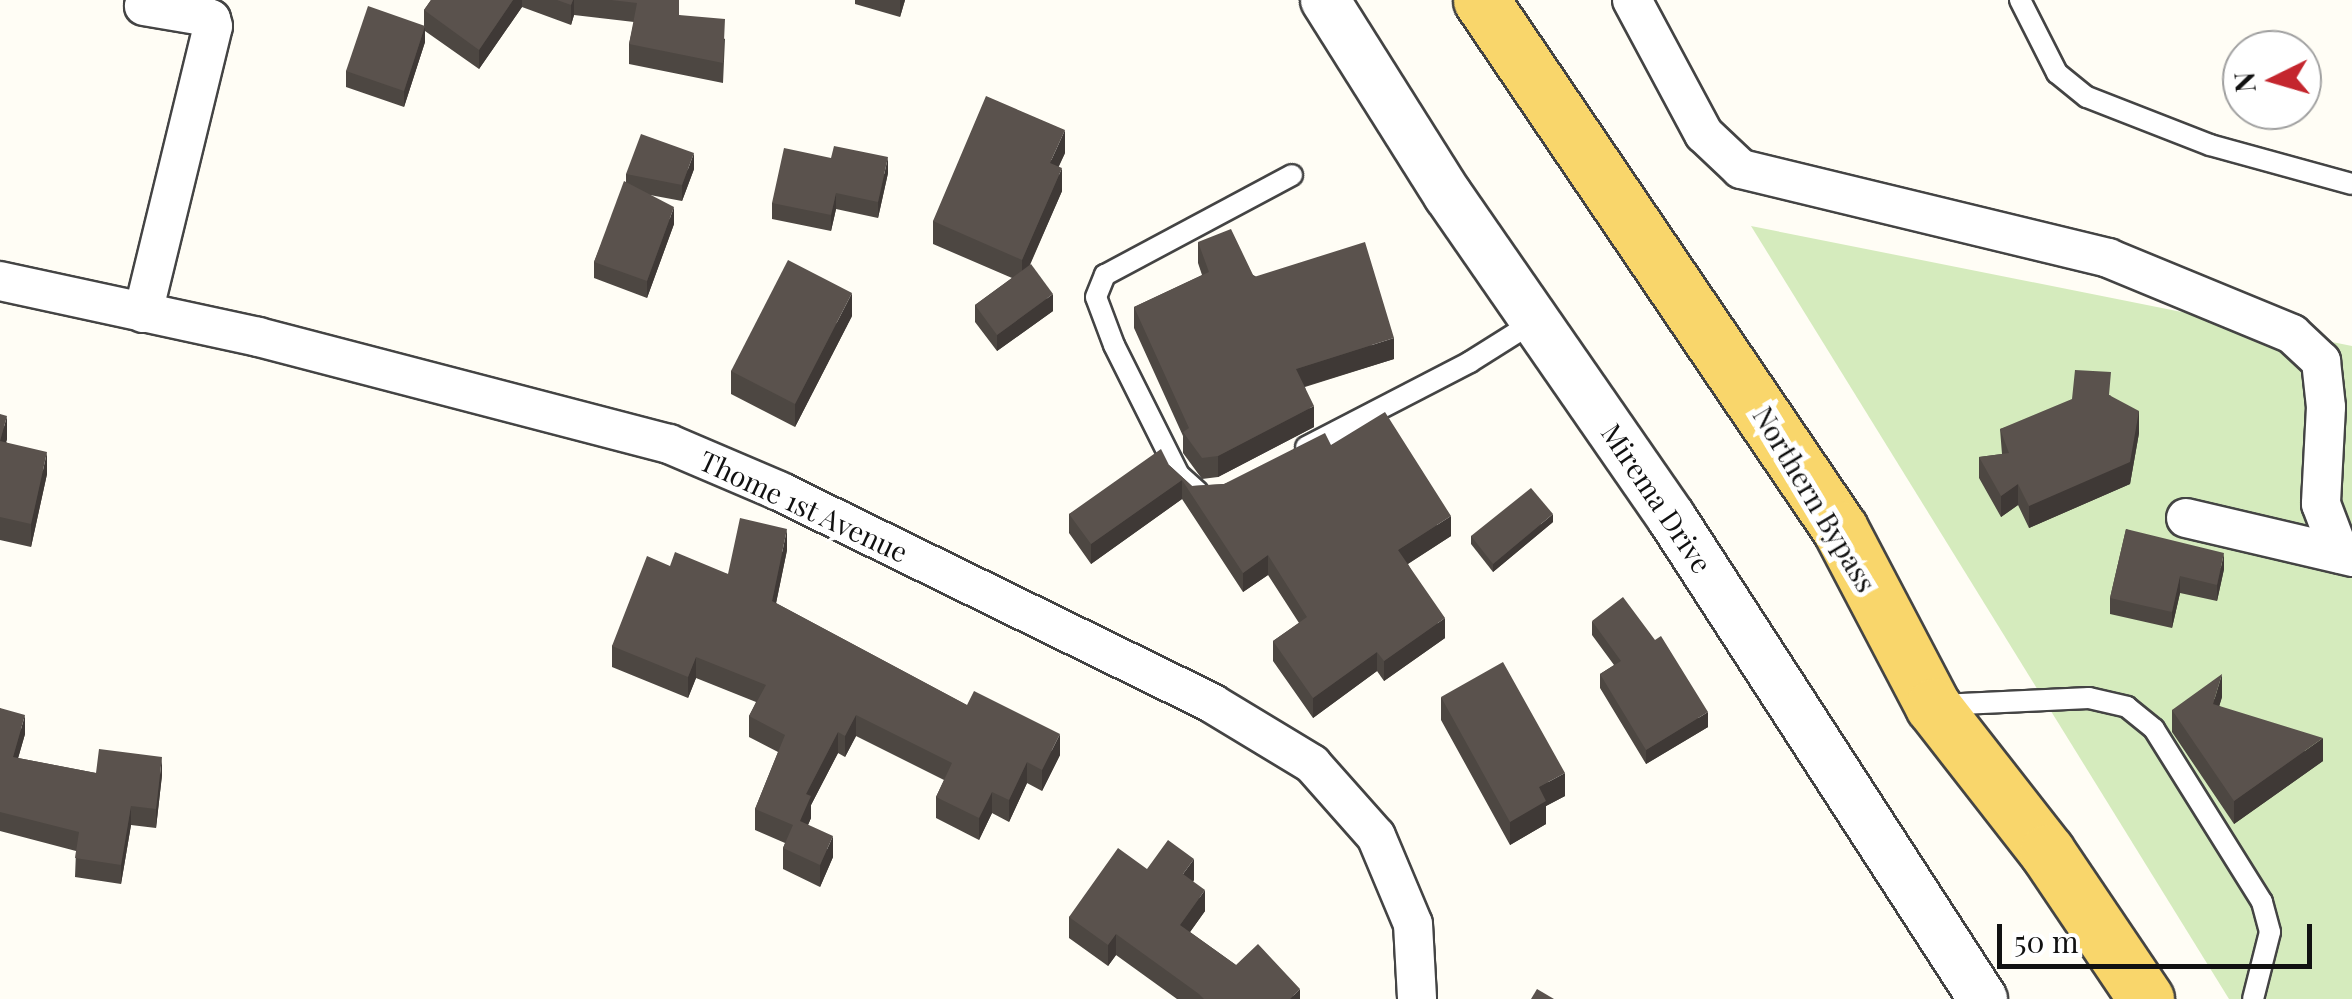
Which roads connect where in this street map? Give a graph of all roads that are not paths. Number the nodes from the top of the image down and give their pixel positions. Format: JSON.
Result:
{"nodes":[{"id":1,"x":1325,"y":0,"type":"edge"},
{"id":2,"x":1632,"y":0,"type":"edge"},
{"id":3,"x":2020,"y":0,"type":"edge"},
{"id":4,"x":144,"y":6,"type":"dead end"},
{"id":5,"x":1500,"y":7,"type":"edge"},
{"id":6,"x":1292,"y":175,"type":"dead end"},
{"id":7,"x":2352,"y":184,"type":"edge"},
{"id":8,"x":0,"y":281,"type":"edge"},
{"id":9,"x":143,"y":313,"type":"junction"},
{"id":10,"x":1537,"y":320,"type":"junction"},
{"id":11,"x":1292,"y":455,"type":"edge"},
{"id":12,"x":1222,"y":490,"type":"edge"},
{"id":13,"x":2186,"y":518,"type":"dead end"},
{"id":14,"x":2346,"y":555,"type":"edge"},
{"id":15,"x":1933,"y":706,"type":"junction"},
{"id":16,"x":1417,"y":999,"type":"edge"},
{"id":17,"x":1983,"y":999,"type":"edge"},
{"id":18,"x":2146,"y":999,"type":"edge"},
{"id":19,"x":2254,"y":999,"type":"edge"}],
"edges":[{"from":1,"to":10,"type":"street","name":"Mirema Drive"},
{"from":2,"to":14,"type":"street"},
{"from":3,"to":7,"type":"lane"},
{"from":4,"to":9,"type":"street"},
{"from":5,"to":15,"type":"main road","name":"Northern Bypass"},
{"from":6,"to":12,"type":"lane"},
{"from":8,"to":9,"type":"street","name":"Thome 1st Avenue"},
{"from":9,"to":16,"type":"street","name":"Thome 1st Avenue"},
{"from":10,"to":11,"type":"lane"},
{"from":10,"to":17,"type":"street","name":"Mirema Drive"},
{"from":13,"to":14,"type":"street"},
{"from":15,"to":18,"type":"main road","name":"Northern Bypass"},
{"from":15,"to":19,"type":"lane"}]}
